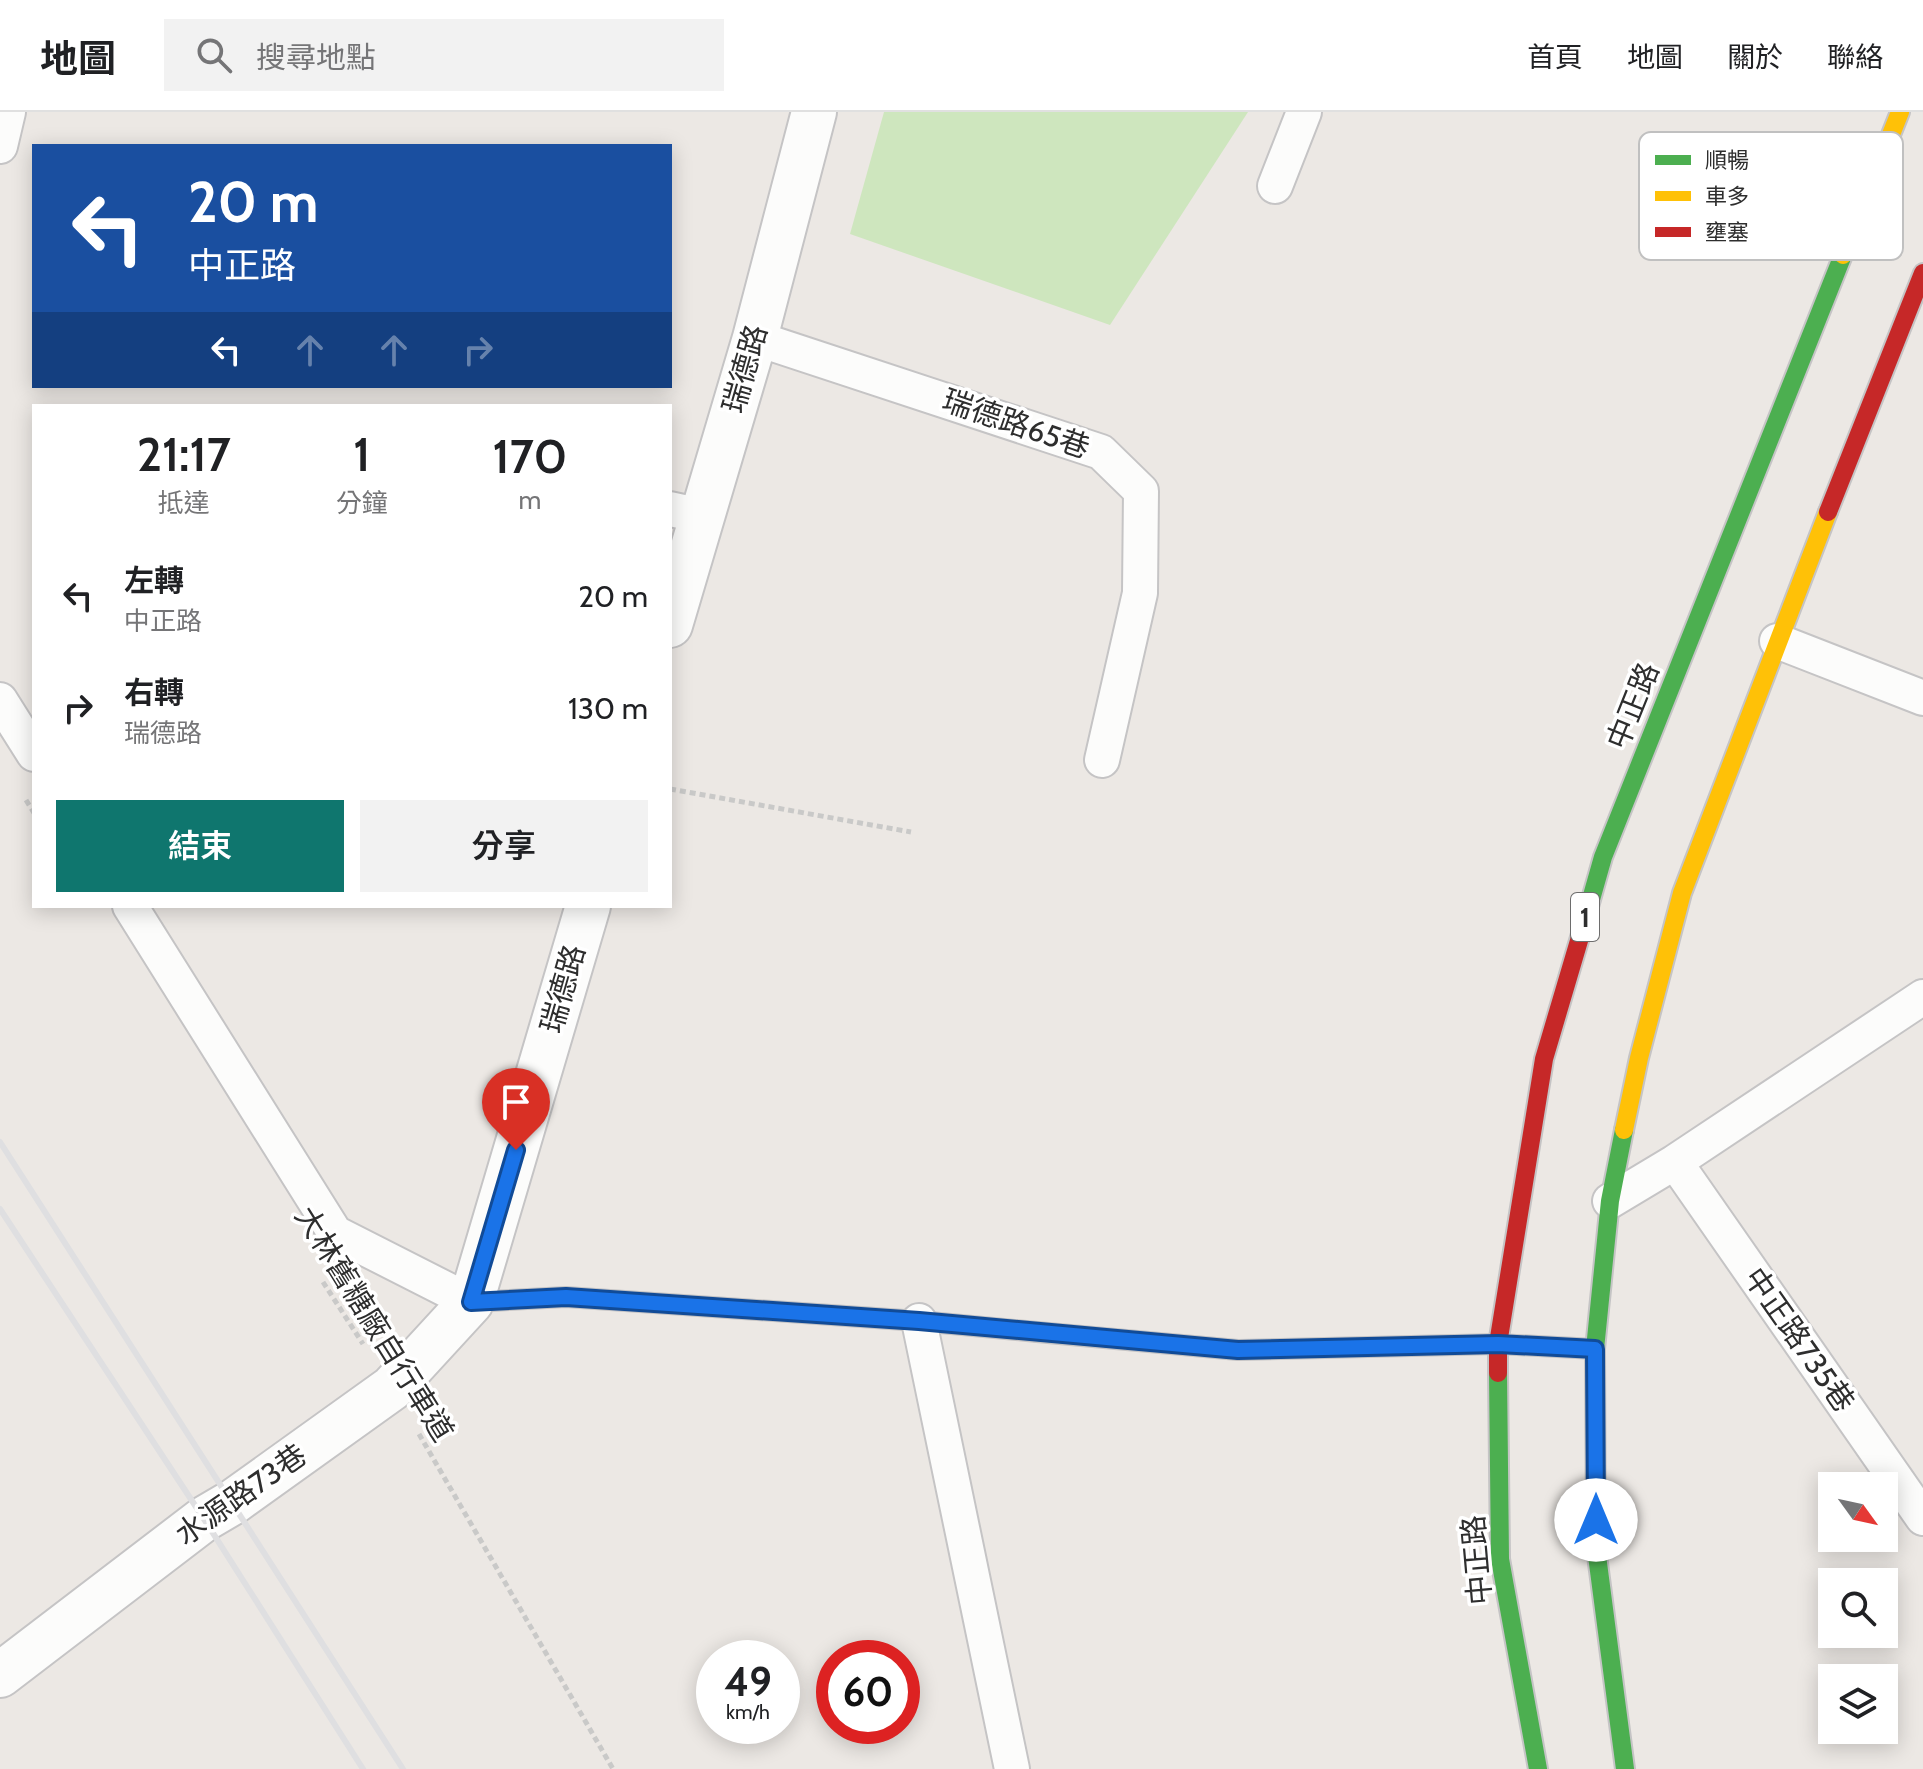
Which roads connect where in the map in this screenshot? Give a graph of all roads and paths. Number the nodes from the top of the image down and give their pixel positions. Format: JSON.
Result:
{"nodes":[{"id":1,"x":8,"y":112,"type":"edge"},
{"id":2,"x":814,"y":112,"type":"edge"},
{"id":3,"x":1304,"y":112,"type":"edge"},
{"id":4,"x":1900,"y":112,"type":"edge"},
{"id":5,"x":1892,"y":132,"type":"edge"},
{"id":6,"x":0,"y":146,"type":"edge"},
{"id":7,"x":1275,"y":186,"type":"dead end"},
{"id":8,"x":1841,"y":260,"type":"edge"},
{"id":9,"x":1923,"y":273,"type":"edge"},
{"id":10,"x":755,"y":338,"type":"junction"},
{"id":11,"x":686,"y":513,"type":"edge"},
{"id":12,"x":672,"y":611,"type":"edge"},
{"id":13,"x":1777,"y":641,"type":"junction"},
{"id":14,"x":1923,"y":698,"type":"edge"},
{"id":15,"x":0,"y":700,"type":"edge"},
{"id":16,"x":32,"y":751,"type":"edge"},
{"id":17,"x":1102,"y":760,"type":"dead end"},
{"id":18,"x":672,"y":789,"type":"edge"},
{"id":19,"x":911,"y":832,"type":"dead end"},
{"id":20,"x":131,"y":908,"type":"edge"},
{"id":21,"x":587,"y":908,"type":"edge"},
{"id":22,"x":1923,"y":997,"type":"edge"},
{"id":23,"x":1675,"y":1162,"type":"junction"},
{"id":24,"x":1610,"y":1201,"type":"junction"},
{"id":25,"x":316,"y":1272,"type":"dead end"},
{"id":26,"x":471,"y":1302,"type":"junction"},
{"id":27,"x":919,"y":1321,"type":"junction"},
{"id":28,"x":1498,"y":1344,"type":"junction"},
{"id":29,"x":1595,"y":1349,"type":"junction"},
{"id":30,"x":392,"y":1388,"type":"junction"},
{"id":31,"x":1923,"y":1518,"type":"edge"},
{"id":32,"x":0,"y":1675,"type":"edge"},
{"id":33,"x":613,"y":1769,"type":"edge"},
{"id":34,"x":1012,"y":1769,"type":"edge"},
{"id":35,"x":1538,"y":1769,"type":"edge"},
{"id":36,"x":1625,"y":1769,"type":"edge"}],
"edges":[{"from":1,"to":6,"type":"lane"},
{"from":2,"to":10,"type":"street","name":"瑞德路"},
{"from":3,"to":7,"type":"lane"},
{"from":4,"to":5,"type":"main road","name":"中正路","number":"1"},
{"from":8,"to":28,"type":"main road","name":"中正路","number":"1"},
{"from":9,"to":13,"type":"main road"},
{"from":10,"to":11,"type":"street","name":"瑞德路"},
{"from":10,"to":17,"type":"lane","name":"瑞德路65巷"},
{"from":11,"to":12,"type":"street","name":"瑞德路"},
{"from":13,"to":14,"type":"lane"},
{"from":13,"to":24,"type":"main road"},
{"from":15,"to":16,"type":"lane"},
{"from":18,"to":19,"type":"path"},
{"from":20,"to":26,"type":"lane"},
{"from":21,"to":26,"type":"street","name":"瑞德路"},
{"from":22,"to":23,"type":"lane"},
{"from":23,"to":24,"type":"lane"},
{"from":23,"to":31,"type":"lane","name":"中正路735巷"},
{"from":24,"to":29,"type":"main road"},
{"from":25,"to":30,"type":"path","name":"大林舊糖廠自行車道"},
{"from":26,"to":27,"type":"main road"},
{"from":26,"to":30,"type":"street","name":"水源路73巷"},
{"from":27,"to":28,"type":"main road"},
{"from":27,"to":34,"type":"lane"},
{"from":28,"to":29,"type":"main road"},
{"from":28,"to":35,"type":"main road","name":"中正路","number":"1"},
{"from":29,"to":36,"type":"main road"},
{"from":30,"to":32,"type":"street","name":"水源路73巷"},
{"from":30,"to":33,"type":"path","name":"大林舊糖廠自行車道"}]}
